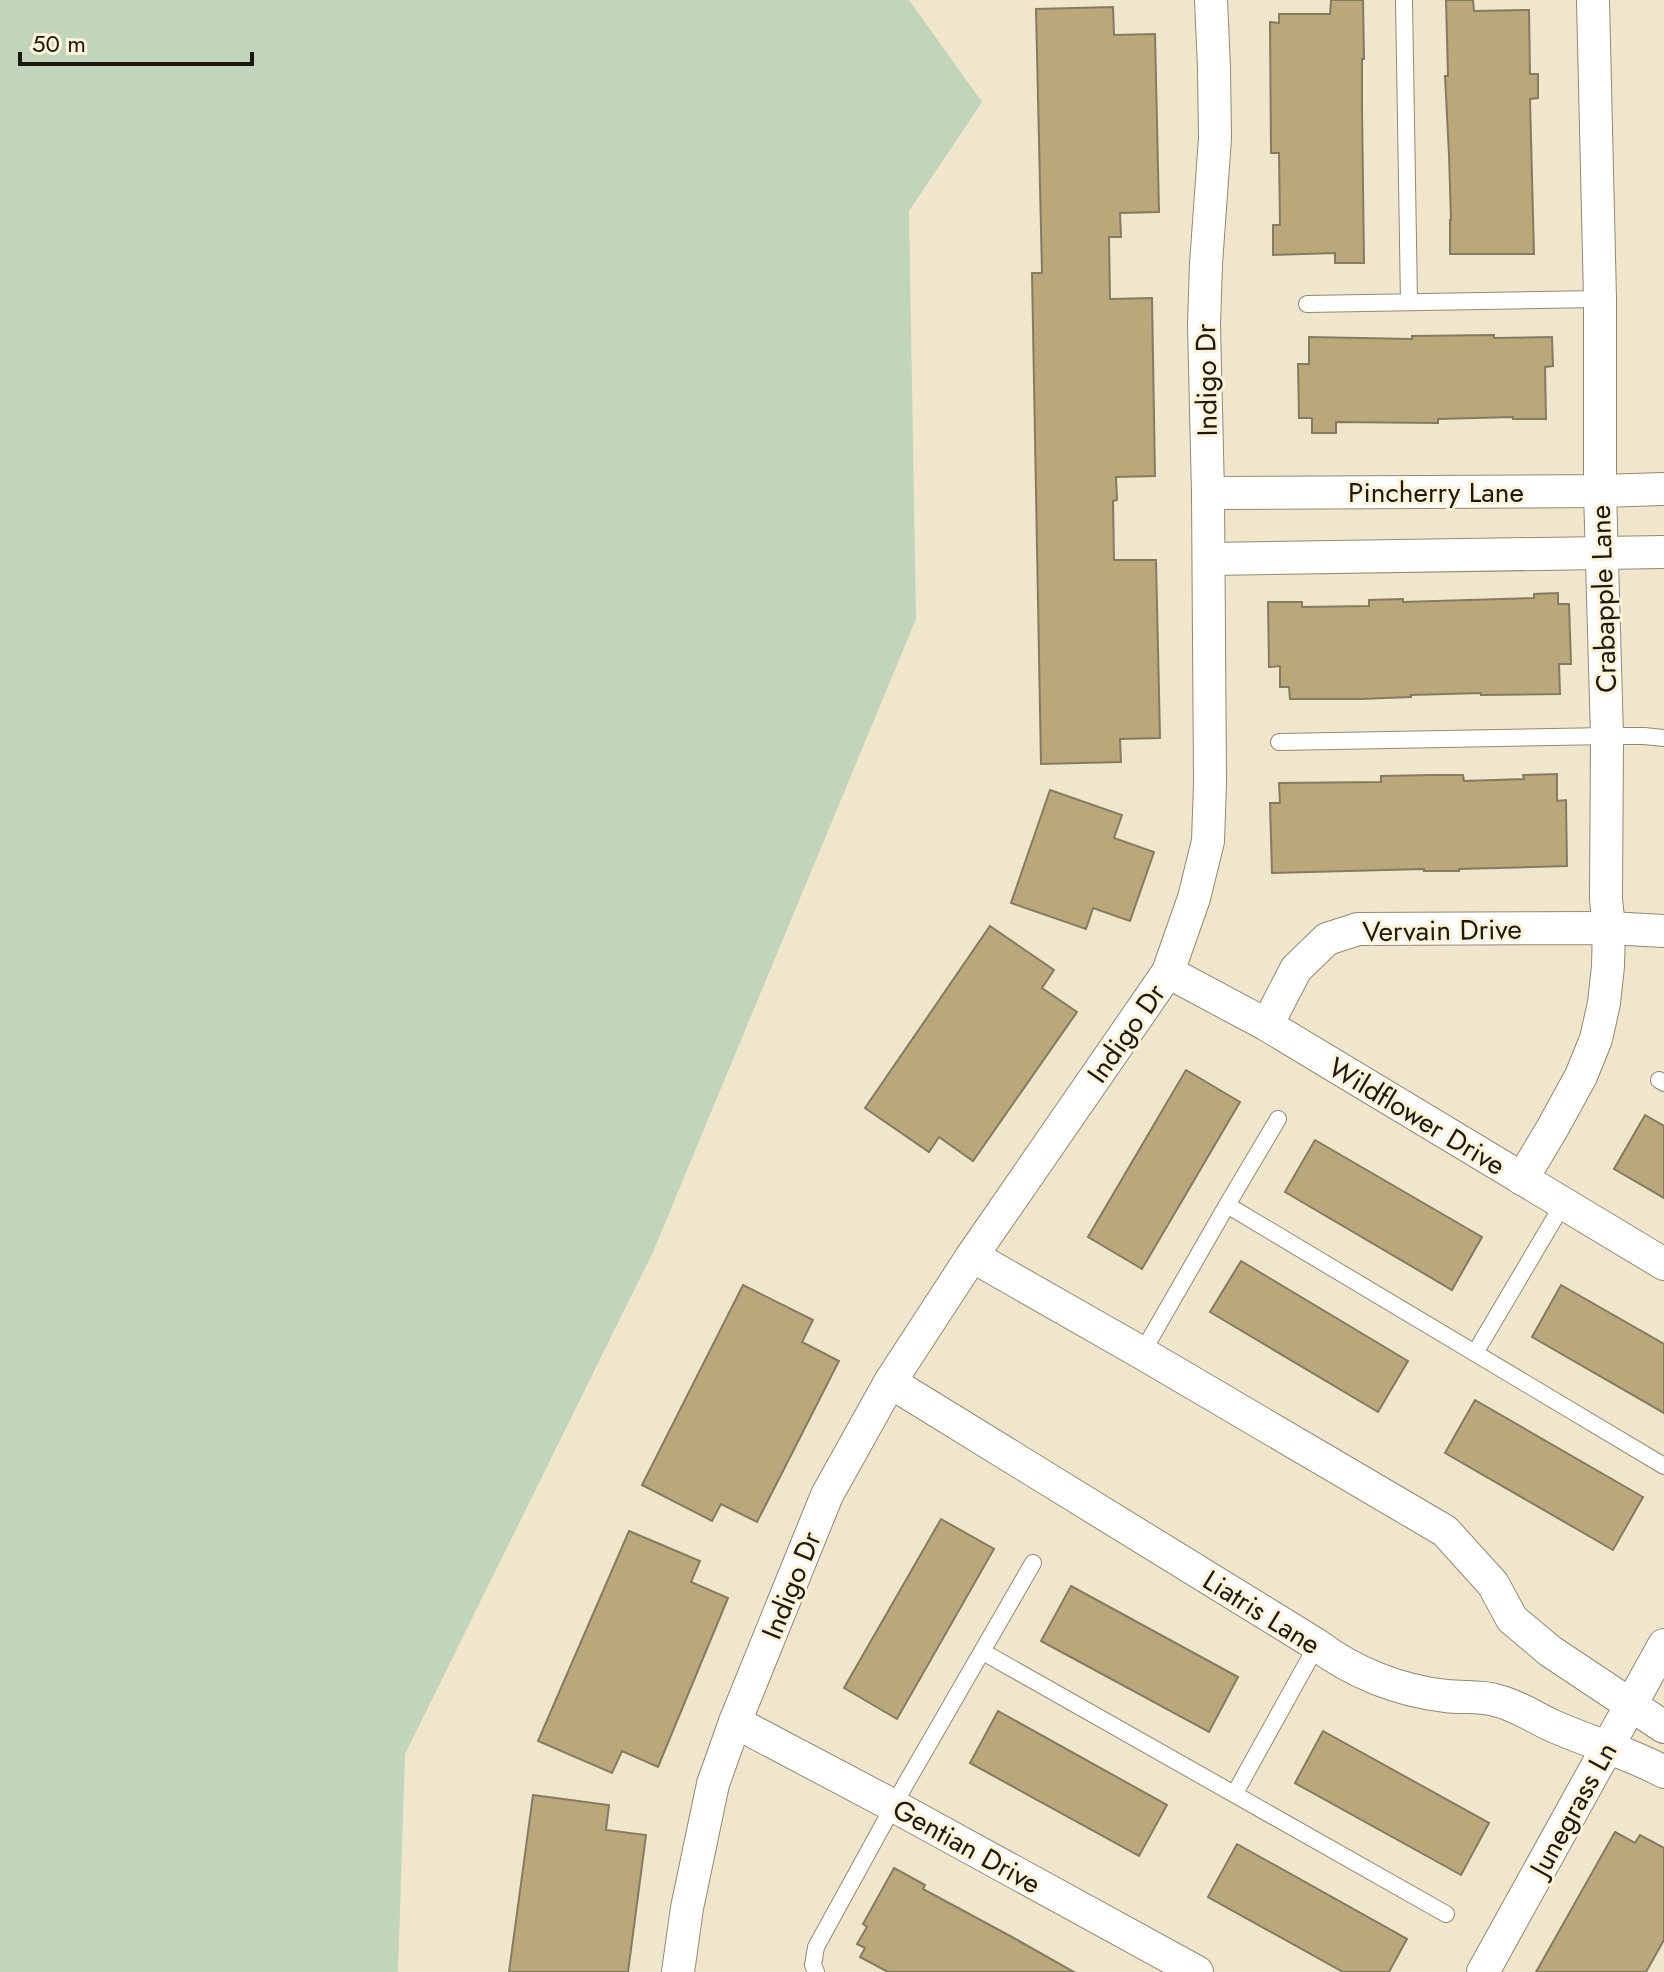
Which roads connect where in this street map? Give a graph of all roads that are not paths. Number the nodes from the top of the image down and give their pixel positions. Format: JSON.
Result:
{"nodes":[{"id":1,"x":1211,"y":0,"type":"edge"},
{"id":2,"x":1404,"y":0,"type":"edge"},
{"id":3,"x":1593,"y":0,"type":"edge"},
{"id":4,"x":1600,"y":299,"type":"junction"},
{"id":5,"x":1409,"y":302,"type":"junction"},
{"id":6,"x":1307,"y":304,"type":"dead end"},
{"id":7,"x":1664,"y":489,"type":"edge"},
{"id":8,"x":1600,"y":491,"type":"junction"},
{"id":9,"x":1208,"y":493,"type":"junction"},
{"id":10,"x":1603,"y":551,"type":"junction"},
{"id":11,"x":1664,"y":552,"type":"edge"},
{"id":12,"x":1209,"y":559,"type":"junction"},
{"id":13,"x":1607,"y":736,"type":"junction"},
{"id":14,"x":1664,"y":738,"type":"edge"},
{"id":15,"x":1279,"y":742,"type":"dead end"},
{"id":16,"x":1609,"y":928,"type":"junction"},
{"id":17,"x":1664,"y":931,"type":"edge"},
{"id":18,"x":1168,"y":972,"type":"junction"},
{"id":19,"x":1267,"y":1025,"type":"junction"},
{"id":20,"x":1278,"y":1119,"type":"dead end"},
{"id":21,"x":1522,"y":1179,"type":"junction"},
{"id":22,"x":1563,"y":1204,"type":"junction"},
{"id":23,"x":1227,"y":1205,"type":"junction"},
{"id":24,"x":972,"y":1256,"type":"junction"},
{"id":25,"x":1664,"y":1264,"type":"edge"},
{"id":26,"x":1142,"y":1353,"type":"junction"},
{"id":27,"x":1475,"y":1353,"type":"junction"},
{"id":28,"x":890,"y":1382,"type":"junction"},
{"id":29,"x":1664,"y":1466,"type":"edge"},
{"id":30,"x":1033,"y":1563,"type":"dead end"},
{"id":31,"x":1317,"y":1645,"type":"junction"},
{"id":32,"x":1664,"y":1645,"type":"edge"},
{"id":33,"x":983,"y":1652,"type":"junction"},
{"id":34,"x":1632,"y":1705,"type":"junction"},
{"id":35,"x":735,"y":1722,"type":"junction"},
{"id":36,"x":1664,"y":1727,"type":"edge"},
{"id":37,"x":1607,"y":1746,"type":"junction"},
{"id":38,"x":1664,"y":1772,"type":"edge"},
{"id":39,"x":1235,"y":1793,"type":"junction"},
{"id":40,"x":894,"y":1806,"type":"junction"},
{"id":41,"x":1446,"y":1914,"type":"dead end"},
{"id":42,"x":678,"y":1972,"type":"edge"},
{"id":43,"x":816,"y":1972,"type":"edge"},
{"id":44,"x":1197,"y":1972,"type":"edge"},
{"id":45,"x":1483,"y":1972,"type":"edge"}],
"edges":[{"from":1,"to":9,"type":"street","name":"Indigo Dr"},
{"from":2,"to":5,"type":"lane"},
{"from":3,"to":4,"type":"street","name":"Crabapple Lane"},
{"from":4,"to":5,"type":"lane"},
{"from":4,"to":8,"type":"street","name":"Crabapple Lane"},
{"from":5,"to":6,"type":"lane"},
{"from":7,"to":8,"type":"street","name":"Pincherry Lane"},
{"from":8,"to":9,"type":"street","name":"Pincherry Lane"},
{"from":8,"to":10,"type":"street","name":"Crabapple Lane"},
{"from":9,"to":12,"type":"street","name":"Indigo Dr"},
{"from":10,"to":11,"type":"street"},
{"from":10,"to":12,"type":"street"},
{"from":10,"to":13,"type":"street","name":"Crabapple Lane"},
{"from":12,"to":18,"type":"street","name":"Indigo Dr"},
{"from":13,"to":14,"type":"lane"},
{"from":13,"to":15,"type":"lane"},
{"from":13,"to":16,"type":"street","name":"Crabapple Lane"},
{"from":16,"to":17,"type":"street","name":"Vervain Drive"},
{"from":16,"to":19,"type":"street","name":"Vervain Drive"},
{"from":16,"to":21,"type":"street","name":"Crabapple Lane"},
{"from":18,"to":19,"type":"street","name":"Wildflower Drive"},
{"from":18,"to":24,"type":"street","name":"Indigo Dr"},
{"from":19,"to":21,"type":"street","name":"Wildflower Drive"},
{"from":20,"to":23,"type":"lane"},
{"from":21,"to":22,"type":"street","name":"Wildflower Drive"},
{"from":22,"to":25,"type":"street","name":"Wildflower Drive"},
{"from":22,"to":27,"type":"lane"},
{"from":23,"to":26,"type":"lane"},
{"from":23,"to":27,"type":"lane"},
{"from":24,"to":26,"type":"street"},
{"from":24,"to":28,"type":"street","name":"Indigo Dr"},
{"from":26,"to":34,"type":"street"},
{"from":27,"to":29,"type":"lane"},
{"from":28,"to":31,"type":"street","name":"Liatris Lane"},
{"from":28,"to":35,"type":"street","name":"Indigo Dr"},
{"from":30,"to":33,"type":"lane"},
{"from":31,"to":37,"type":"street","name":"Liatris Lane"},
{"from":31,"to":39,"type":"lane"},
{"from":32,"to":34,"type":"street","name":"Junegrass Ln"},
{"from":33,"to":39,"type":"lane"},
{"from":33,"to":40,"type":"lane"},
{"from":34,"to":36,"type":"street"},
{"from":34,"to":37,"type":"street","name":"Junegrass Ln"},
{"from":35,"to":40,"type":"street","name":"Gentian Drive"},
{"from":35,"to":42,"type":"street","name":"Indigo Dr"},
{"from":37,"to":38,"type":"street","name":"Liatris Lane"},
{"from":37,"to":45,"type":"street","name":"Junegrass Ln"},
{"from":39,"to":41,"type":"lane"},
{"from":40,"to":43,"type":"lane"},
{"from":40,"to":44,"type":"street","name":"Gentian Drive"}]}
